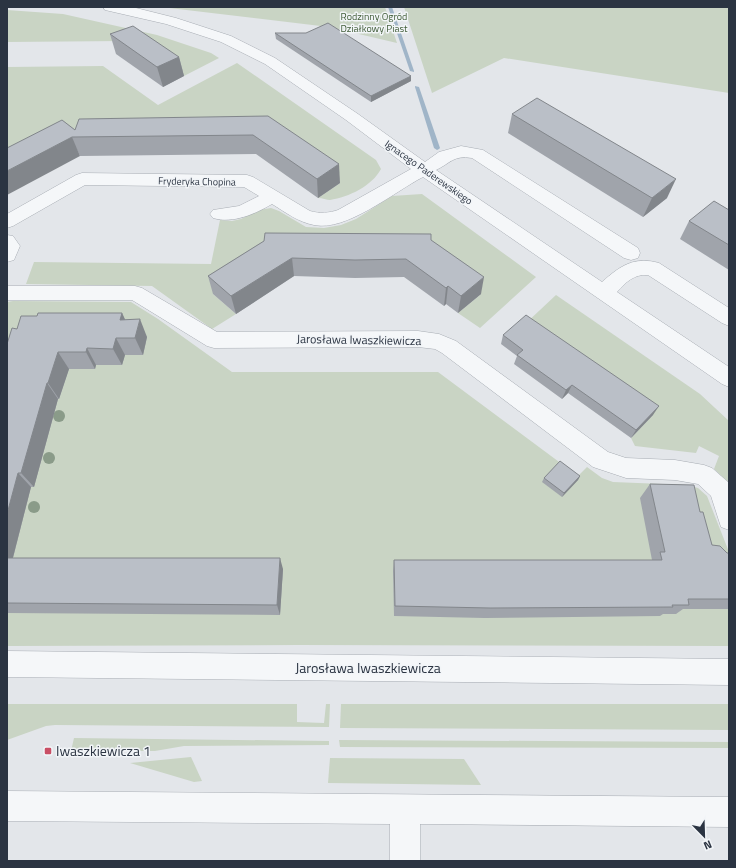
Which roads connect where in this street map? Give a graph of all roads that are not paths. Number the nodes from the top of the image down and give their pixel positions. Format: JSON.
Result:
{"nodes":[{"id":1,"x":110,"y":7,"type":"edge"},
{"id":2,"x":424,"y":170,"type":"junction"},
{"id":3,"x":272,"y":196,"type":"junction"},
{"id":4,"x":219,"y":214,"type":"dead end"},
{"id":5,"x":7,"y":222,"type":"edge"},
{"id":6,"x":7,"y":241,"type":"edge"},
{"id":7,"x":631,"y":252,"type":"dead end"},
{"id":8,"x":7,"y":254,"type":"edge"},
{"id":9,"x":604,"y":292,"type":"junction"},
{"id":10,"x":7,"y":293,"type":"edge"},
{"id":11,"x":729,"y":318,"type":"edge"},
{"id":12,"x":729,"y":378,"type":"edge"},
{"id":13,"x":729,"y":519,"type":"edge"},
{"id":14,"x":7,"y":664,"type":"edge"},
{"id":15,"x":729,"y":672,"type":"edge"},
{"id":16,"x":7,"y":806,"type":"edge"},
{"id":17,"x":405,"y":808,"type":"junction"},
{"id":18,"x":729,"y":812,"type":"edge"},
{"id":19,"x":405,"y":861,"type":"edge"}],
"edges":[{"from":1,"to":2,"type":"street","name":"Ignacego Paderewskiego"},
{"from":2,"to":3,"type":"street","name":"Fryderyka Chopina"},
{"from":2,"to":7,"type":"street","name":"Fryderyka Chopina"},
{"from":2,"to":9,"type":"street","name":"Ignacego Paderewskiego"},
{"from":3,"to":4,"type":"street"},
{"from":3,"to":5,"type":"street","name":"Fryderyka Chopina"},
{"from":6,"to":8,"type":"street"},
{"from":9,"to":11,"type":"street"},
{"from":9,"to":12,"type":"street","name":"Ignacego Paderewskiego"},
{"from":10,"to":13,"type":"street","name":"Jarosława Iwaszkiewicza"},
{"from":14,"to":15,"type":"street","name":"Jarosława Iwaszkiewicza"},
{"from":16,"to":17,"type":"street"},
{"from":17,"to":18,"type":"street"},
{"from":17,"to":19,"type":"street"}]}
